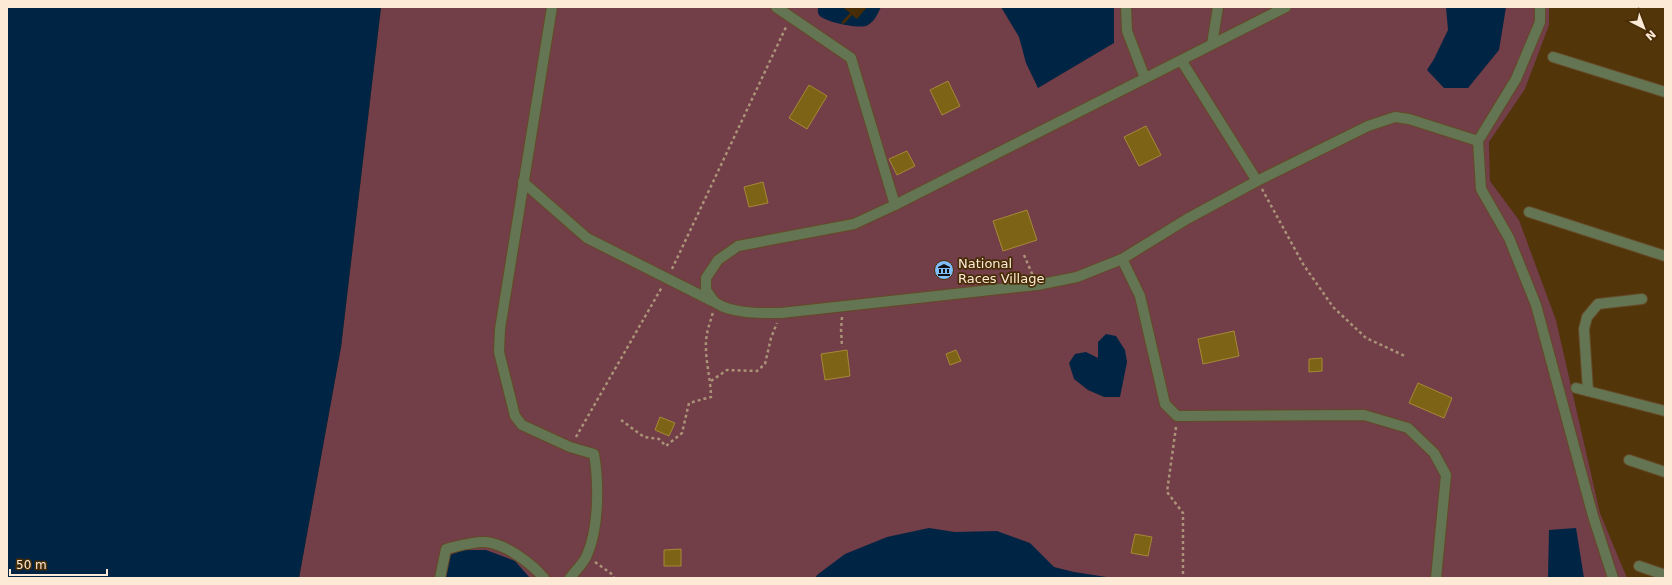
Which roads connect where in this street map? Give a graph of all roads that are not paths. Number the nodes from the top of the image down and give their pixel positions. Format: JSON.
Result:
{"nodes":[{"id":1,"x":552,"y":7,"type":"edge"},
{"id":2,"x":776,"y":7,"type":"edge"},
{"id":3,"x":1126,"y":7,"type":"edge"},
{"id":4,"x":1218,"y":7,"type":"edge"},
{"id":5,"x":1286,"y":7,"type":"edge"},
{"id":6,"x":1540,"y":7,"type":"edge"},
{"id":7,"x":1212,"y":44,"type":"junction"},
{"id":8,"x":1553,"y":57,"type":"dead end"},
{"id":9,"x":1181,"y":60,"type":"junction"},
{"id":10,"x":1145,"y":78,"type":"junction"},
{"id":11,"x":1665,"y":92,"type":"edge"},
{"id":12,"x":1478,"y":141,"type":"junction"},
{"id":13,"x":1258,"y":181,"type":"junction"},
{"id":14,"x":523,"y":182,"type":"junction"},
{"id":15,"x":895,"y":205,"type":"junction"},
{"id":16,"x":1529,"y":212,"type":"dead end"},
{"id":17,"x":1665,"y":256,"type":"edge"},
{"id":18,"x":1122,"y":259,"type":"junction"},
{"id":19,"x":1642,"y":299,"type":"dead end"},
{"id":20,"x":715,"y":302,"type":"junction"},
{"id":21,"x":1576,"y":388,"type":"dead end"},
{"id":22,"x":1588,"y":391,"type":"junction"},
{"id":23,"x":1665,"y":411,"type":"edge"},
{"id":24,"x":1628,"y":460,"type":"dead end"},
{"id":25,"x":1665,"y":472,"type":"edge"},
{"id":26,"x":1639,"y":566,"type":"dead end"},
{"id":27,"x":1665,"y":575,"type":"edge"},
{"id":28,"x":440,"y":578,"type":"edge"},
{"id":29,"x":544,"y":578,"type":"edge"},
{"id":30,"x":570,"y":578,"type":"edge"},
{"id":31,"x":1436,"y":578,"type":"edge"},
{"id":32,"x":1613,"y":578,"type":"edge"}],
"edges":[{"from":1,"to":14,"type":"street"},
{"from":2,"to":15,"type":"street"},
{"from":3,"to":10,"type":"street"},
{"from":4,"to":7,"type":"street"},
{"from":5,"to":7,"type":"street"},
{"from":6,"to":12,"type":"street"},
{"from":7,"to":9,"type":"street"},
{"from":8,"to":11,"type":"street"},
{"from":9,"to":10,"type":"street"},
{"from":9,"to":13,"type":"street"},
{"from":10,"to":15,"type":"street"},
{"from":12,"to":13,"type":"street"},
{"from":12,"to":32,"type":"street"},
{"from":13,"to":18,"type":"street"},
{"from":14,"to":20,"type":"street"},
{"from":14,"to":30,"type":"street"},
{"from":15,"to":20,"type":"street"},
{"from":16,"to":17,"type":"street"},
{"from":18,"to":20,"type":"street"},
{"from":18,"to":31,"type":"street"},
{"from":19,"to":22,"type":"street"},
{"from":21,"to":22,"type":"street"},
{"from":22,"to":23,"type":"street"},
{"from":24,"to":25,"type":"street"},
{"from":26,"to":27,"type":"street"},
{"from":28,"to":29,"type":"street"}]}
